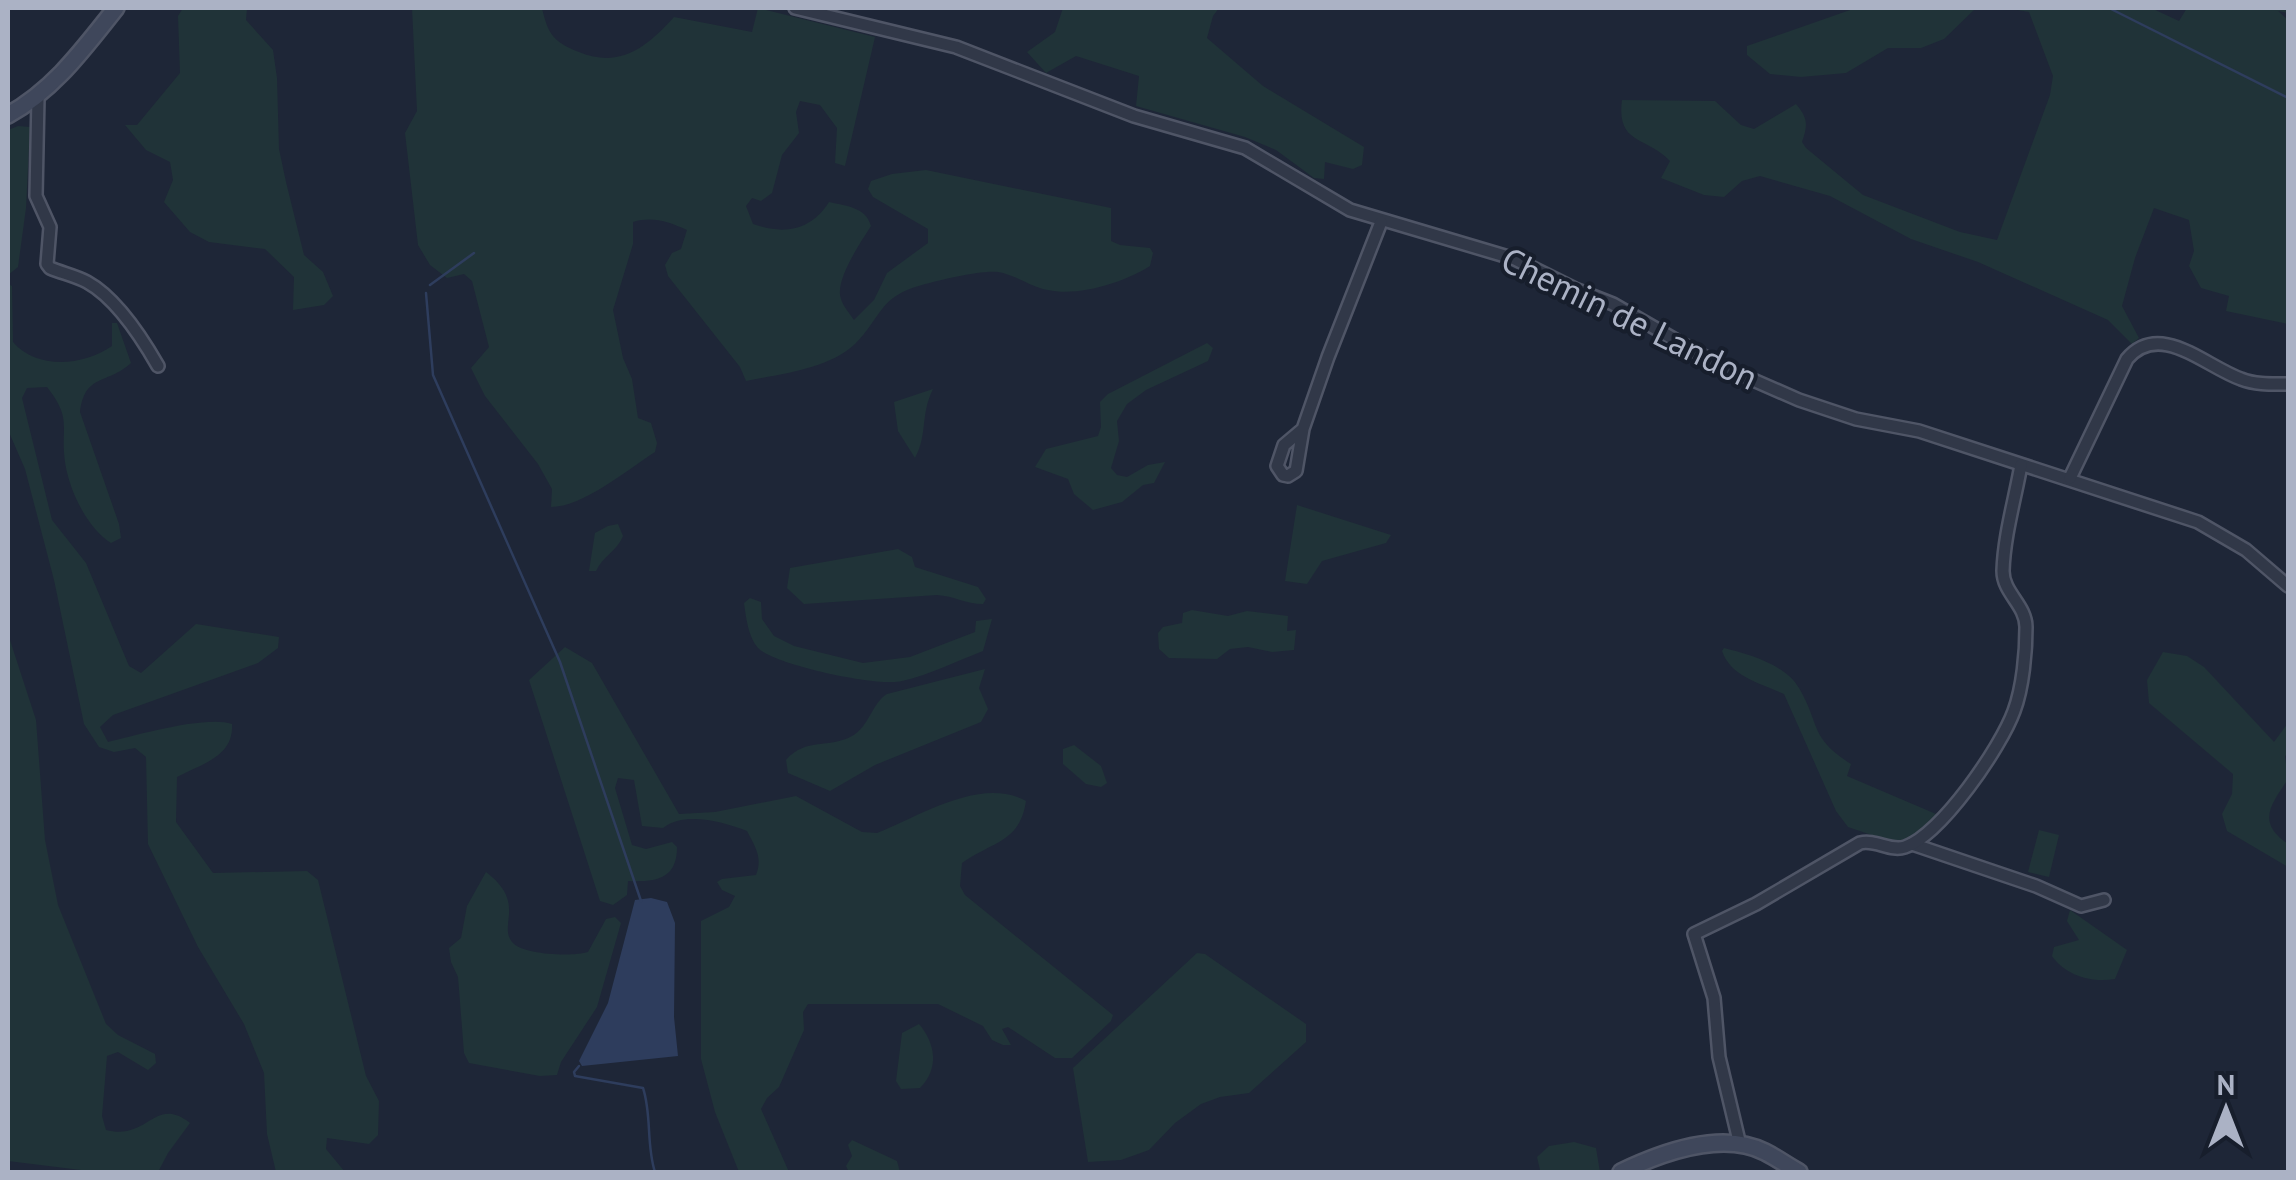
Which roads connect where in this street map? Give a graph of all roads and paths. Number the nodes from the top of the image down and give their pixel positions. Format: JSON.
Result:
{"nodes":[{"id":1,"x":116,"y":8,"type":"edge"},
{"id":2,"x":795,"y":8,"type":"edge"},
{"id":3,"x":854,"y":8,"type":"edge"},
{"id":4,"x":848,"y":21,"type":"junction"},
{"id":5,"x":38,"y":97,"type":"junction"},
{"id":6,"x":8,"y":115,"type":"edge"},
{"id":7,"x":1381,"y":222,"type":"junction"},
{"id":8,"x":158,"y":366,"type":"dead end"},
{"id":9,"x":2288,"y":384,"type":"edge"},
{"id":10,"x":1303,"y":430,"type":"dead end"},
{"id":11,"x":2021,"y":464,"type":"junction"},
{"id":12,"x":2070,"y":478,"type":"junction"},
{"id":13,"x":2288,"y":586,"type":"edge"},
{"id":14,"x":1912,"y":844,"type":"junction"},
{"id":15,"x":2104,"y":900,"type":"dead end"},
{"id":16,"x":1740,"y":1145,"type":"junction"},
{"id":17,"x":1621,"y":1172,"type":"edge"},
{"id":18,"x":1798,"y":1172,"type":"edge"}],
"edges":[{"from":1,"to":5,"type":"street"},
{"from":2,"to":4,"type":"street","name":"Chemin de Landon"},
{"from":3,"to":4,"type":"street"},
{"from":4,"to":7,"type":"street","name":"Chemin de Landon"},
{"from":5,"to":6,"type":"street"},
{"from":5,"to":8,"type":"street"},
{"from":7,"to":10,"type":"street"},
{"from":7,"to":11,"type":"street","name":"Chemin de Landon"},
{"from":9,"to":12,"type":"street"},
{"from":11,"to":12,"type":"street","name":"Chemin de Landon"},
{"from":11,"to":14,"type":"street"},
{"from":12,"to":13,"type":"street","name":"Chemin de Landon"},
{"from":14,"to":15,"type":"street"},
{"from":14,"to":16,"type":"street"},
{"from":16,"to":17,"type":"street"},
{"from":16,"to":18,"type":"street"}]}
